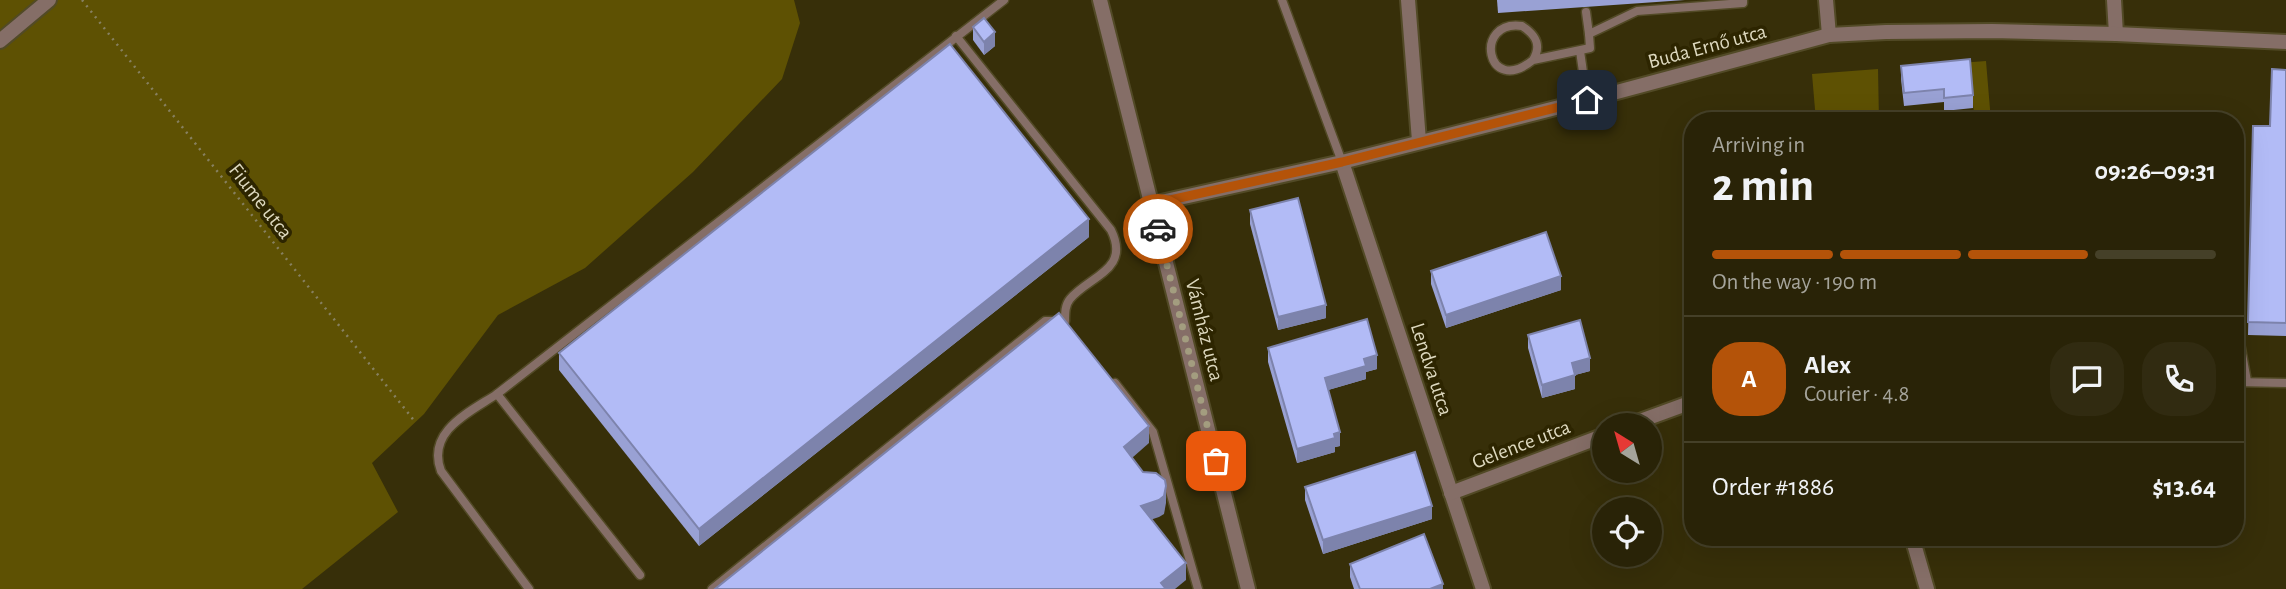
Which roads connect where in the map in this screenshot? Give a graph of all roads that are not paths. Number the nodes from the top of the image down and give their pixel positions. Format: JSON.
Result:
{"nodes":[{"id":1,"x":49,"y":0,"type":"edge"},
{"id":2,"x":1004,"y":0,"type":"edge"},
{"id":3,"x":1100,"y":0,"type":"edge"},
{"id":4,"x":1282,"y":0,"type":"edge"},
{"id":5,"x":1408,"y":0,"type":"edge"},
{"id":6,"x":1743,"y":0,"type":"edge"},
{"id":7,"x":1826,"y":0,"type":"edge"},
{"id":8,"x":2114,"y":0,"type":"edge"},
{"id":9,"x":1586,"y":12,"type":"dead end"},
{"id":10,"x":1589,"y":34,"type":"junction"},
{"id":11,"x":2116,"y":34,"type":"junction"},
{"id":12,"x":1829,"y":35,"type":"junction"},
{"id":13,"x":956,"y":36,"type":"junction"},
{"id":14,"x":0,"y":41,"type":"edge"},
{"id":15,"x":2286,"y":43,"type":"edge"},
{"id":16,"x":1580,"y":51,"type":"junction"},
{"id":17,"x":1533,"y":60,"type":"junction"},
{"id":18,"x":1587,"y":100,"type":"junction"},
{"id":19,"x":1419,"y":141,"type":"junction"},
{"id":20,"x":1342,"y":162,"type":"junction"},
{"id":21,"x":1152,"y":204,"type":"junction"},
{"id":22,"x":1065,"y":321,"type":"junction"},
{"id":23,"x":1073,"y":331,"type":"edge"},
{"id":24,"x":2244,"y":366,"type":"edge"},
{"id":25,"x":1107,"y":373,"type":"edge"},
{"id":26,"x":2247,"y":382,"type":"joint"},
{"id":27,"x":2286,"y":383,"type":"edge"},
{"id":28,"x":497,"y":394,"type":"junction"},
{"id":29,"x":1684,"y":405,"type":"edge"},
{"id":30,"x":1662,"y":413,"type":"edge"},
{"id":31,"x":1592,"y":440,"type":"edge"},
{"id":32,"x":1451,"y":493,"type":"junction"},
{"id":33,"x":1915,"y":546,"type":"edge"},
{"id":34,"x":640,"y":575,"type":"dead end"},
{"id":35,"x":529,"y":589,"type":"edge"},
{"id":36,"x":712,"y":589,"type":"edge"},
{"id":37,"x":1198,"y":589,"type":"edge"},
{"id":38,"x":1248,"y":589,"type":"edge"},
{"id":39,"x":1483,"y":589,"type":"edge"},
{"id":40,"x":1927,"y":589,"type":"edge"}],
"edges":[{"from":1,"to":14,"type":"street"},
{"from":2,"to":13,"type":"lane"},
{"from":3,"to":21,"type":"street","name":"Vámház utca"},
{"from":4,"to":20,"type":"lane"},
{"from":5,"to":19,"type":"street"},
{"from":6,"to":10,"type":"lane"},
{"from":7,"to":12,"type":"street"},
{"from":8,"to":11,"type":"street"},
{"from":9,"to":10,"type":"lane"},
{"from":10,"to":16,"type":"lane"},
{"from":11,"to":12,"type":"street","name":"Buda Ernő utca"},
{"from":11,"to":15,"type":"street","name":"Buda Ernő utca"},
{"from":12,"to":18,"type":"street","name":"Buda Ernő utca"},
{"from":13,"to":22,"type":"lane"},
{"from":13,"to":28,"type":"lane"},
{"from":16,"to":17,"type":"lane"},
{"from":16,"to":18,"type":"lane"},
{"from":17,"to":17,"type":"lane"},
{"from":18,"to":19,"type":"street","name":"Buda Ernő utca"},
{"from":19,"to":20,"type":"street","name":"Buda Ernő utca"},
{"from":20,"to":21,"type":"street","name":"Buda Ernő utca"},
{"from":20,"to":32,"type":"street","name":"Lendva utca"},
{"from":21,"to":38,"type":"street","name":"Vámház utca"},
{"from":22,"to":23,"type":"lane"},
{"from":22,"to":36,"type":"lane"},
{"from":24,"to":26,"type":"lane"},
{"from":25,"to":37,"type":"lane"},
{"from":26,"to":27,"type":"lane"},
{"from":28,"to":34,"type":"lane"},
{"from":28,"to":35,"type":"lane"},
{"from":29,"to":30,"type":"street"},
{"from":31,"to":32,"type":"street","name":"Gelence utca"},
{"from":32,"to":39,"type":"street","name":"Lendva utca"},
{"from":33,"to":40,"type":"street"}]}
